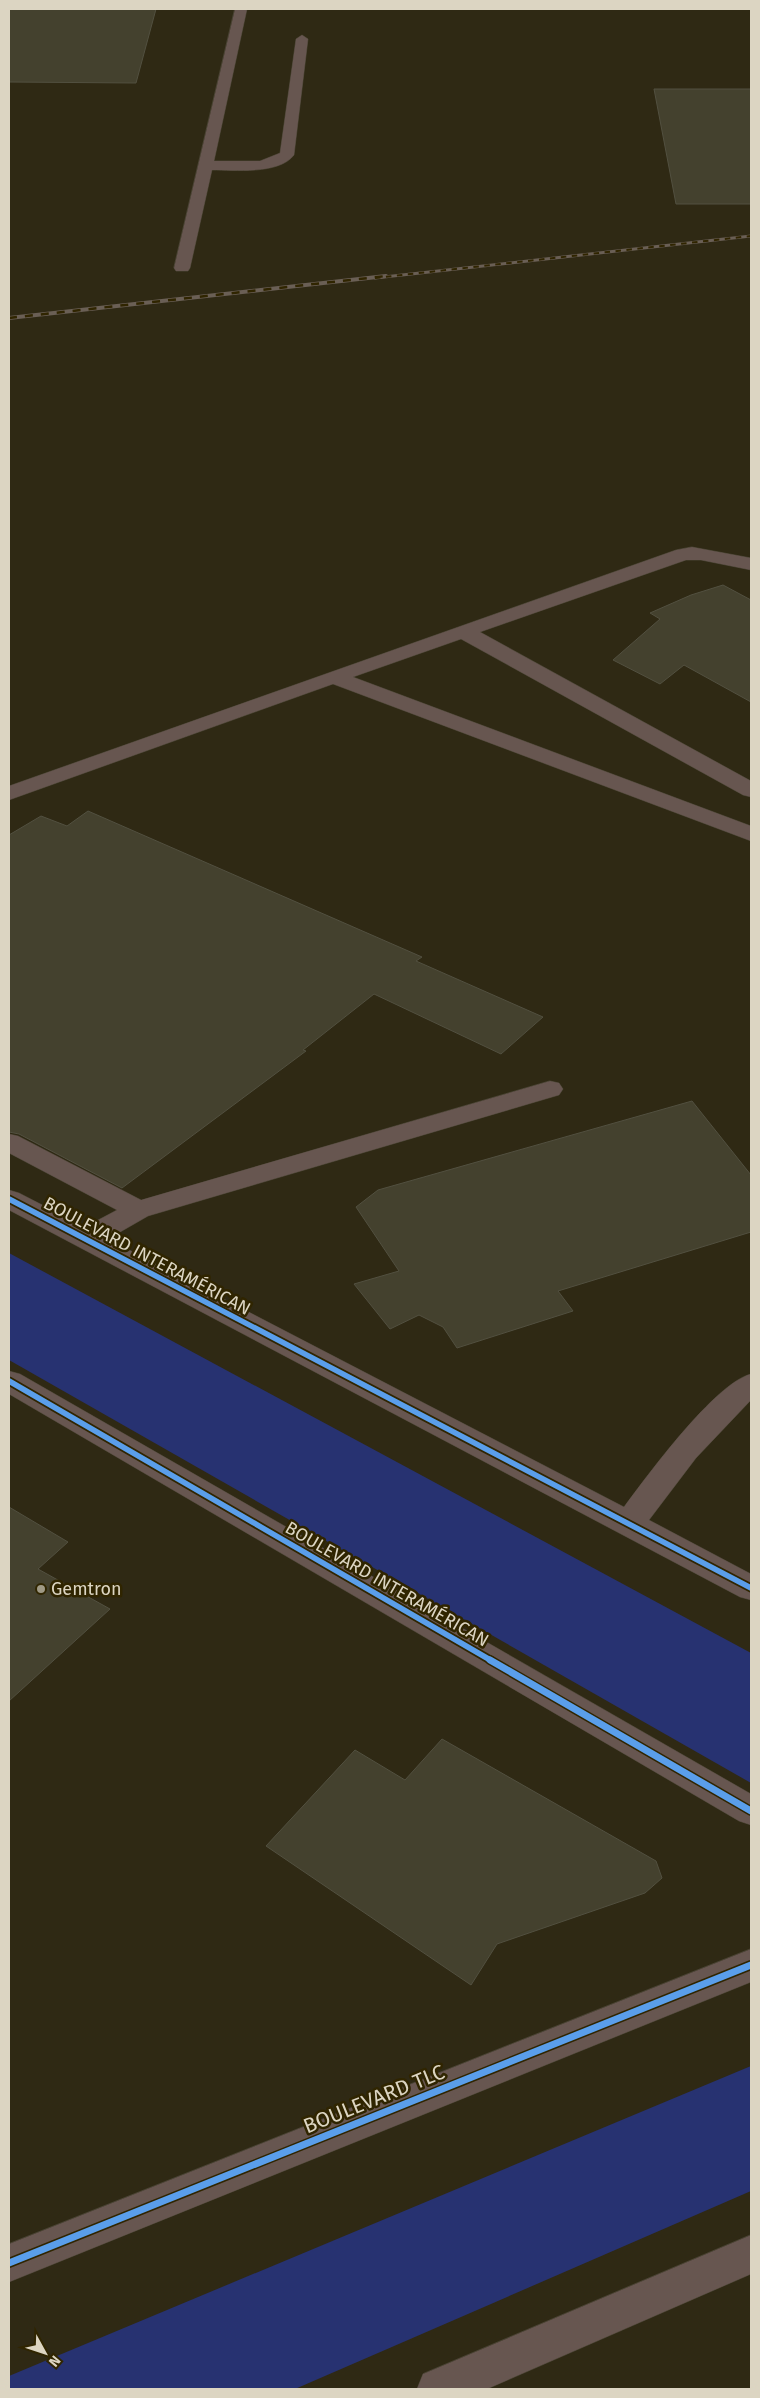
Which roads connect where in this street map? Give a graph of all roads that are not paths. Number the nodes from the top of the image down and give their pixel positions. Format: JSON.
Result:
{"nodes":[{"id":1,"x":241,"y":9,"type":"edge"},
{"id":2,"x":302,"y":39,"type":"dead end"},
{"id":3,"x":206,"y":165,"type":"junction"},
{"id":4,"x":182,"y":268,"type":"dead end"},
{"id":5,"x":751,"y":564,"type":"edge"},
{"id":6,"x":462,"y":631,"type":"junction"},
{"id":7,"x":333,"y":677,"type":"junction"},
{"id":8,"x":751,"y":790,"type":"edge"},
{"id":9,"x":9,"y":793,"type":"edge"},
{"id":10,"x":751,"y":834,"type":"edge"},
{"id":11,"x":550,"y":1089,"type":"dead end"},
{"id":12,"x":9,"y":1142,"type":"edge"},
{"id":13,"x":9,"y":1199,"type":"edge"},
{"id":14,"x":138,"y":1210,"type":"junction"},
{"id":15,"x":86,"y":1239,"type":"junction"},
{"id":16,"x":9,"y":1381,"type":"edge"},
{"id":17,"x":751,"y":1384,"type":"edge"},
{"id":18,"x":629,"y":1524,"type":"junction"},
{"id":19,"x":751,"y":1588,"type":"edge"},
{"id":20,"x":751,"y":1811,"type":"edge"},
{"id":21,"x":751,"y":1965,"type":"edge"},
{"id":22,"x":751,"y":2254,"type":"edge"},
{"id":23,"x":9,"y":2263,"type":"edge"},
{"id":24,"x":438,"y":2389,"type":"edge"}],
"edges":[{"from":1,"to":3,"type":"street"},
{"from":2,"to":3,"type":"street"},
{"from":3,"to":4,"type":"street"},
{"from":5,"to":6,"type":"street"},
{"from":6,"to":7,"type":"street"},
{"from":6,"to":8,"type":"street"},
{"from":7,"to":9,"type":"street"},
{"from":7,"to":10,"type":"street"},
{"from":11,"to":14,"type":"street"},
{"from":12,"to":14,"type":"street"},
{"from":13,"to":15,"type":"street","name":"BOULEVARD INTERAMÉRICAN"},
{"from":14,"to":15,"type":"street"},
{"from":15,"to":18,"type":"street","name":"BOULEVARD INTERAMÉRICAN"},
{"from":16,"to":20,"type":"street","name":"BOULEVARD INTERAMÉRICAN"},
{"from":17,"to":18,"type":"street"},
{"from":18,"to":19,"type":"street","name":"BOULEVARD INTERAMÉRICAN"},
{"from":21,"to":23,"type":"street","name":"BOULEVARD TLC"},
{"from":22,"to":24,"type":"street"}]}
